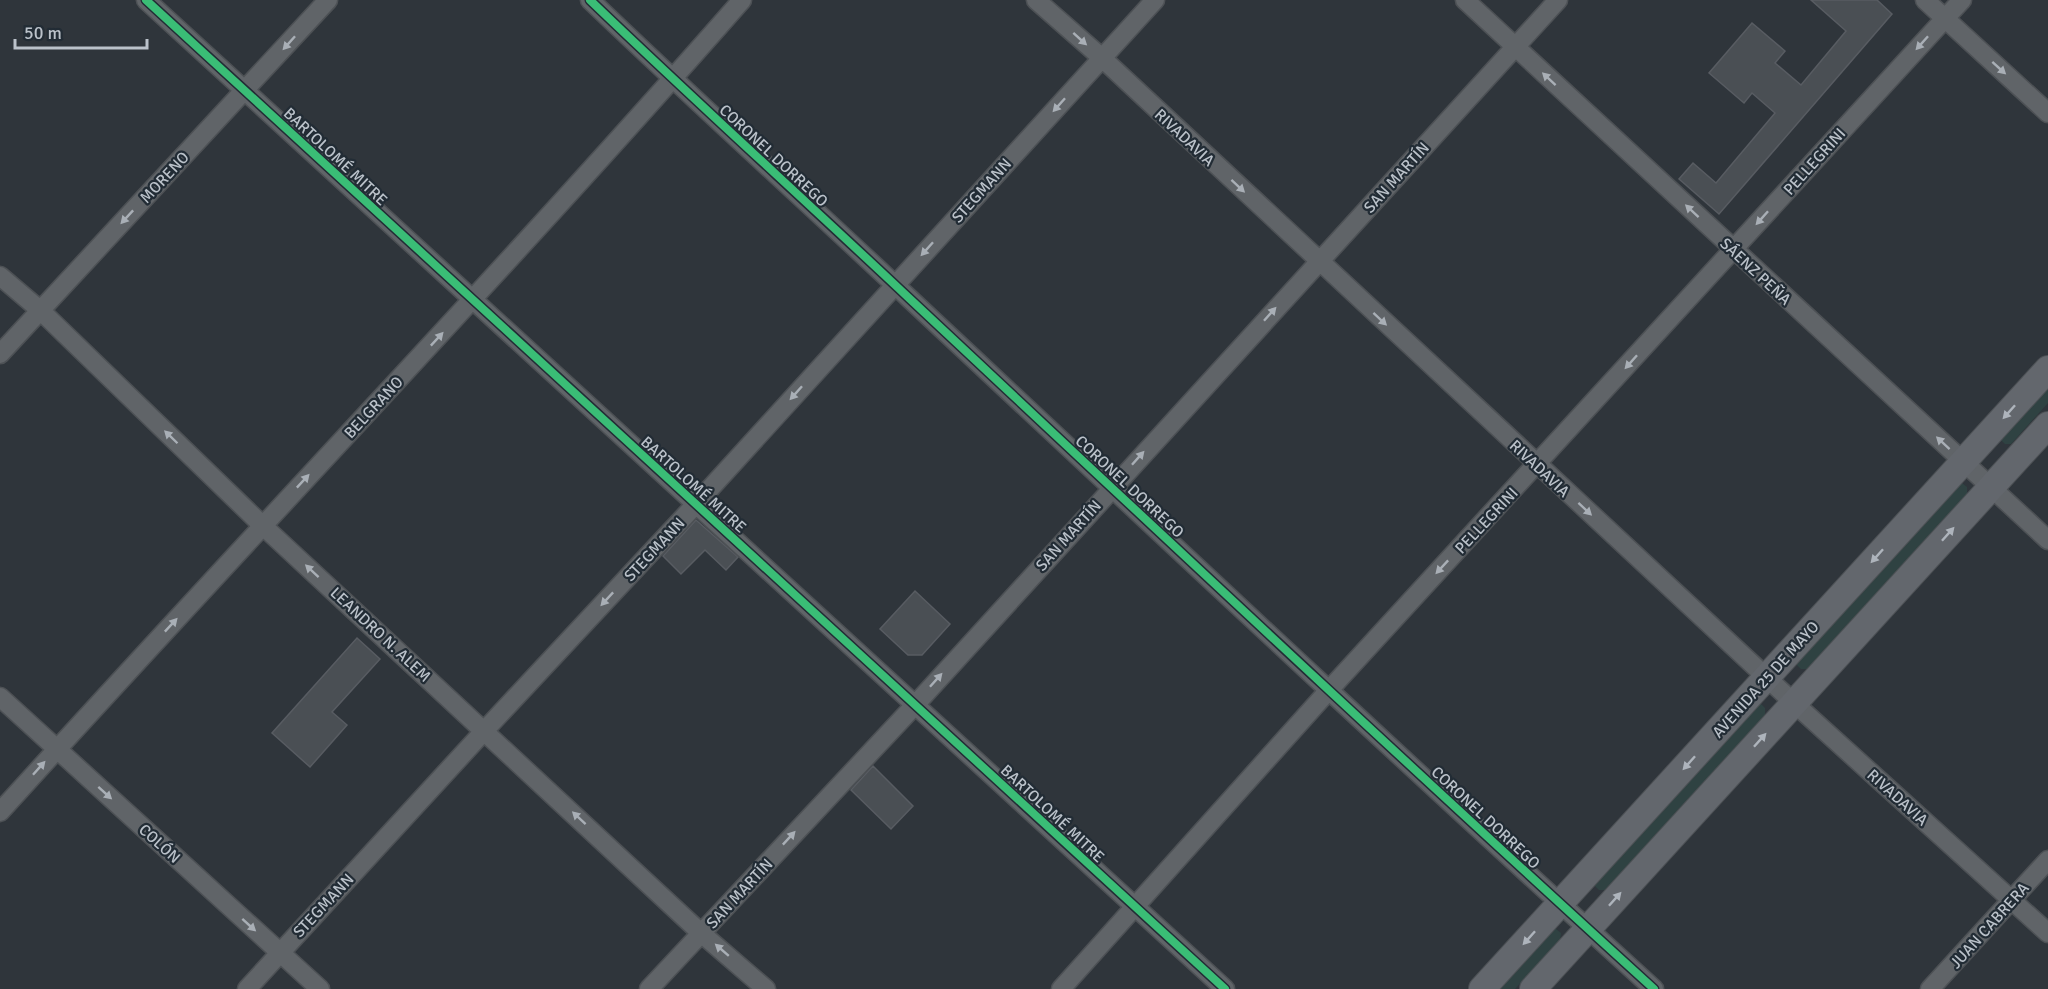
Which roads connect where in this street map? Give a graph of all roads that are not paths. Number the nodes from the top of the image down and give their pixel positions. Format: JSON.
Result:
{"nodes":[{"id":1,"x":146,"y":0,"type":"edge"},
{"id":2,"x":328,"y":0,"type":"edge"},
{"id":3,"x":590,"y":0,"type":"edge"},
{"id":4,"x":742,"y":0,"type":"edge"},
{"id":5,"x":1036,"y":0,"type":"edge"},
{"id":6,"x":1155,"y":0,"type":"edge"},
{"id":7,"x":1465,"y":0,"type":"edge"},
{"id":8,"x":1558,"y":0,"type":"edge"},
{"id":9,"x":1925,"y":0,"type":"edge"},
{"id":10,"x":1962,"y":0,"type":"edge"},
{"id":11,"x":1945,"y":18,"type":"junction"},
{"id":12,"x":1515,"y":47,"type":"junction"},
{"id":13,"x":1102,"y":58,"type":"junction"},
{"id":14,"x":673,"y":79,"type":"junction"},
{"id":15,"x":245,"y":91,"type":"junction"},
{"id":16,"x":2048,"y":113,"type":"edge"},
{"id":17,"x":1733,"y":250,"type":"junction"},
{"id":18,"x":1318,"y":262,"type":"junction"},
{"id":19,"x":0,"y":276,"type":"edge"},
{"id":20,"x":895,"y":284,"type":"junction"},
{"id":21,"x":473,"y":300,"type":"junction"},
{"id":22,"x":40,"y":310,"type":"junction"},
{"id":23,"x":0,"y":354,"type":"edge"},
{"id":24,"x":2048,"y":369,"type":"edge"},
{"id":25,"x":2048,"y":424,"type":"edge"},
{"id":26,"x":1963,"y":462,"type":"junction"},
{"id":27,"x":1536,"y":465,"type":"junction"},
{"id":28,"x":1111,"y":487,"type":"junction"},
{"id":29,"x":1990,"y":488,"type":"junction"},
{"id":30,"x":696,"y":504,"type":"junction"},
{"id":31,"x":262,"y":525,"type":"junction"},
{"id":32,"x":2048,"y":540,"type":"edge"},
{"id":33,"x":1767,"y":677,"type":"junction"},
{"id":34,"x":1329,"y":690,"type":"junction"},
{"id":35,"x":0,"y":697,"type":"edge"},
{"id":36,"x":1794,"y":703,"type":"junction"},
{"id":37,"x":915,"y":705,"type":"junction"},
{"id":38,"x":485,"y":730,"type":"junction"},
{"id":39,"x":57,"y":749,"type":"junction"},
{"id":40,"x":0,"y":812,"type":"edge"},
{"id":41,"x":2048,"y":860,"type":"edge"},
{"id":42,"x":2011,"y":900,"type":"junction"},
{"id":43,"x":1561,"y":903,"type":"junction"},
{"id":44,"x":1134,"y":906,"type":"junction"},
{"id":45,"x":1588,"y":929,"type":"junction"},
{"id":46,"x":701,"y":933,"type":"junction"},
{"id":47,"x":2048,"y":933,"type":"edge"},
{"id":48,"x":280,"y":953,"type":"junction"},
{"id":49,"x":247,"y":989,"type":"edge"},
{"id":50,"x":320,"y":989,"type":"edge"},
{"id":51,"x":649,"y":989,"type":"edge"},
{"id":52,"x":766,"y":989,"type":"edge"},
{"id":53,"x":1061,"y":989,"type":"edge"},
{"id":54,"x":1225,"y":989,"type":"edge"},
{"id":55,"x":1482,"y":989,"type":"edge"},
{"id":56,"x":1533,"y":989,"type":"edge"},
{"id":57,"x":1654,"y":989,"type":"edge"},
{"id":58,"x":1930,"y":989,"type":"edge"}],
"edges":[{"from":1,"to":15,"type":"street","name":"BARTOLOMÉ MITRE"},
{"from":2,"to":15,"type":"street","name":"MORENO","one_way":true},
{"from":3,"to":14,"type":"street","name":"CORONEL DORREGO"},
{"from":4,"to":14,"type":"street","name":"BELGRANO"},
{"from":5,"to":13,"type":"street","name":"RIVADAVIA","one_way":true},
{"from":6,"to":13,"type":"street","name":"STEGMANN"},
{"from":7,"to":12,"type":"street","name":"SÁENZ PEÑA"},
{"from":8,"to":12,"type":"street","name":"SAN MARTÍN"},
{"from":9,"to":11,"type":"street"},
{"from":10,"to":11,"type":"street","name":"PELLEGRINI"},
{"from":11,"to":16,"type":"street","one_way":true},
{"from":11,"to":17,"type":"street","name":"PELLEGRINI","one_way":true},
{"from":17,"to":12,"type":"street","name":"SÁENZ PEÑA","one_way":true},
{"from":12,"to":18,"type":"street","name":"SAN MARTÍN"},
{"from":13,"to":18,"type":"street","name":"RIVADAVIA","one_way":true},
{"from":13,"to":20,"type":"street","name":"STEGMANN","one_way":true},
{"from":14,"to":20,"type":"street","name":"CORONEL DORREGO"},
{"from":14,"to":21,"type":"street","name":"BELGRANO"},
{"from":15,"to":21,"type":"street","name":"BARTOLOMÉ MITRE"},
{"from":15,"to":22,"type":"street","name":"MORENO","one_way":true},
{"from":26,"to":17,"type":"street","name":"SÁENZ PEÑA","one_way":true},
{"from":17,"to":27,"type":"street","name":"PELLEGRINI","one_way":true},
{"from":18,"to":27,"type":"street","name":"RIVADAVIA","one_way":true},
{"from":28,"to":18,"type":"street","name":"SAN MARTÍN","one_way":true},
{"from":19,"to":22,"type":"street","name":"LEANDRO N. ALEM"},
{"from":20,"to":28,"type":"street","name":"CORONEL DORREGO"},
{"from":20,"to":30,"type":"street","name":"STEGMANN","one_way":true},
{"from":21,"to":30,"type":"street","name":"BARTOLOMÉ MITRE"},
{"from":31,"to":21,"type":"street","name":"BELGRANO","one_way":true},
{"from":22,"to":23,"type":"street","name":"MORENO"},
{"from":31,"to":22,"type":"street","name":"LEANDRO N. ALEM","one_way":true},
{"from":24,"to":26,"type":"main road","name":"AVENIDA 25 DE MAYO","one_way":true},
{"from":25,"to":29,"type":"main road"},
{"from":26,"to":29,"type":"street","name":"SÁENZ PEÑA"},
{"from":26,"to":33,"type":"main road","name":"AVENIDA 25 DE MAYO","one_way":true},
{"from":27,"to":33,"type":"street","name":"RIVADAVIA","one_way":true},
{"from":27,"to":34,"type":"street","name":"PELLEGRINI","one_way":true},
{"from":28,"to":34,"type":"street","name":"CORONEL DORREGO"},
{"from":37,"to":28,"type":"street","name":"SAN MARTÍN","one_way":true},
{"from":29,"to":32,"type":"street","name":"SÁENZ PEÑA"},
{"from":36,"to":29,"type":"main road","one_way":true},
{"from":30,"to":37,"type":"street","name":"BARTOLOMÉ MITRE"},
{"from":30,"to":38,"type":"street","name":"STEGMANN","one_way":true},
{"from":38,"to":31,"type":"street","name":"LEANDRO N. ALEM","one_way":true},
{"from":39,"to":31,"type":"street","name":"BELGRANO","one_way":true},
{"from":33,"to":36,"type":"street","name":"RIVADAVIA"},
{"from":33,"to":43,"type":"main road","name":"AVENIDA 25 DE MAYO","one_way":true},
{"from":34,"to":43,"type":"street","name":"CORONEL DORREGO"},
{"from":34,"to":44,"type":"street","name":"PELLEGRINI"},
{"from":35,"to":39,"type":"street","name":"COLÓN"},
{"from":36,"to":42,"type":"street","name":"RIVADAVIA"},
{"from":45,"to":36,"type":"main road","one_way":true},
{"from":37,"to":44,"type":"street","name":"BARTOLOMÉ MITRE"},
{"from":46,"to":37,"type":"street","name":"SAN MARTÍN","one_way":true},
{"from":46,"to":38,"type":"street","name":"LEANDRO N. ALEM","one_way":true},
{"from":38,"to":48,"type":"street","name":"STEGMANN"},
{"from":40,"to":39,"type":"street","name":"BELGRANO","one_way":true},
{"from":39,"to":48,"type":"street","name":"COLÓN","one_way":true},
{"from":41,"to":42,"type":"street","name":"JUAN CABRERA"},
{"from":42,"to":47,"type":"street","name":"RIVADAVIA"},
{"from":42,"to":58,"type":"street","name":"JUAN CABRERA"},
{"from":43,"to":45,"type":"street","name":"CORONEL DORREGO"},
{"from":43,"to":55,"type":"main road","name":"AVENIDA 25 DE MAYO","one_way":true},
{"from":44,"to":53,"type":"street","name":"PELLEGRINI"},
{"from":44,"to":54,"type":"street","name":"BARTOLOMÉ MITRE"},
{"from":45,"to":56,"type":"main road"},
{"from":45,"to":57,"type":"street","name":"CORONEL DORREGO"},
{"from":46,"to":51,"type":"street","name":"SAN MARTÍN"},
{"from":52,"to":46,"type":"street","name":"LEANDRO N. ALEM","one_way":true},
{"from":48,"to":49,"type":"street","name":"STEGMANN"},
{"from":48,"to":50,"type":"street","name":"COLÓN"}]}
